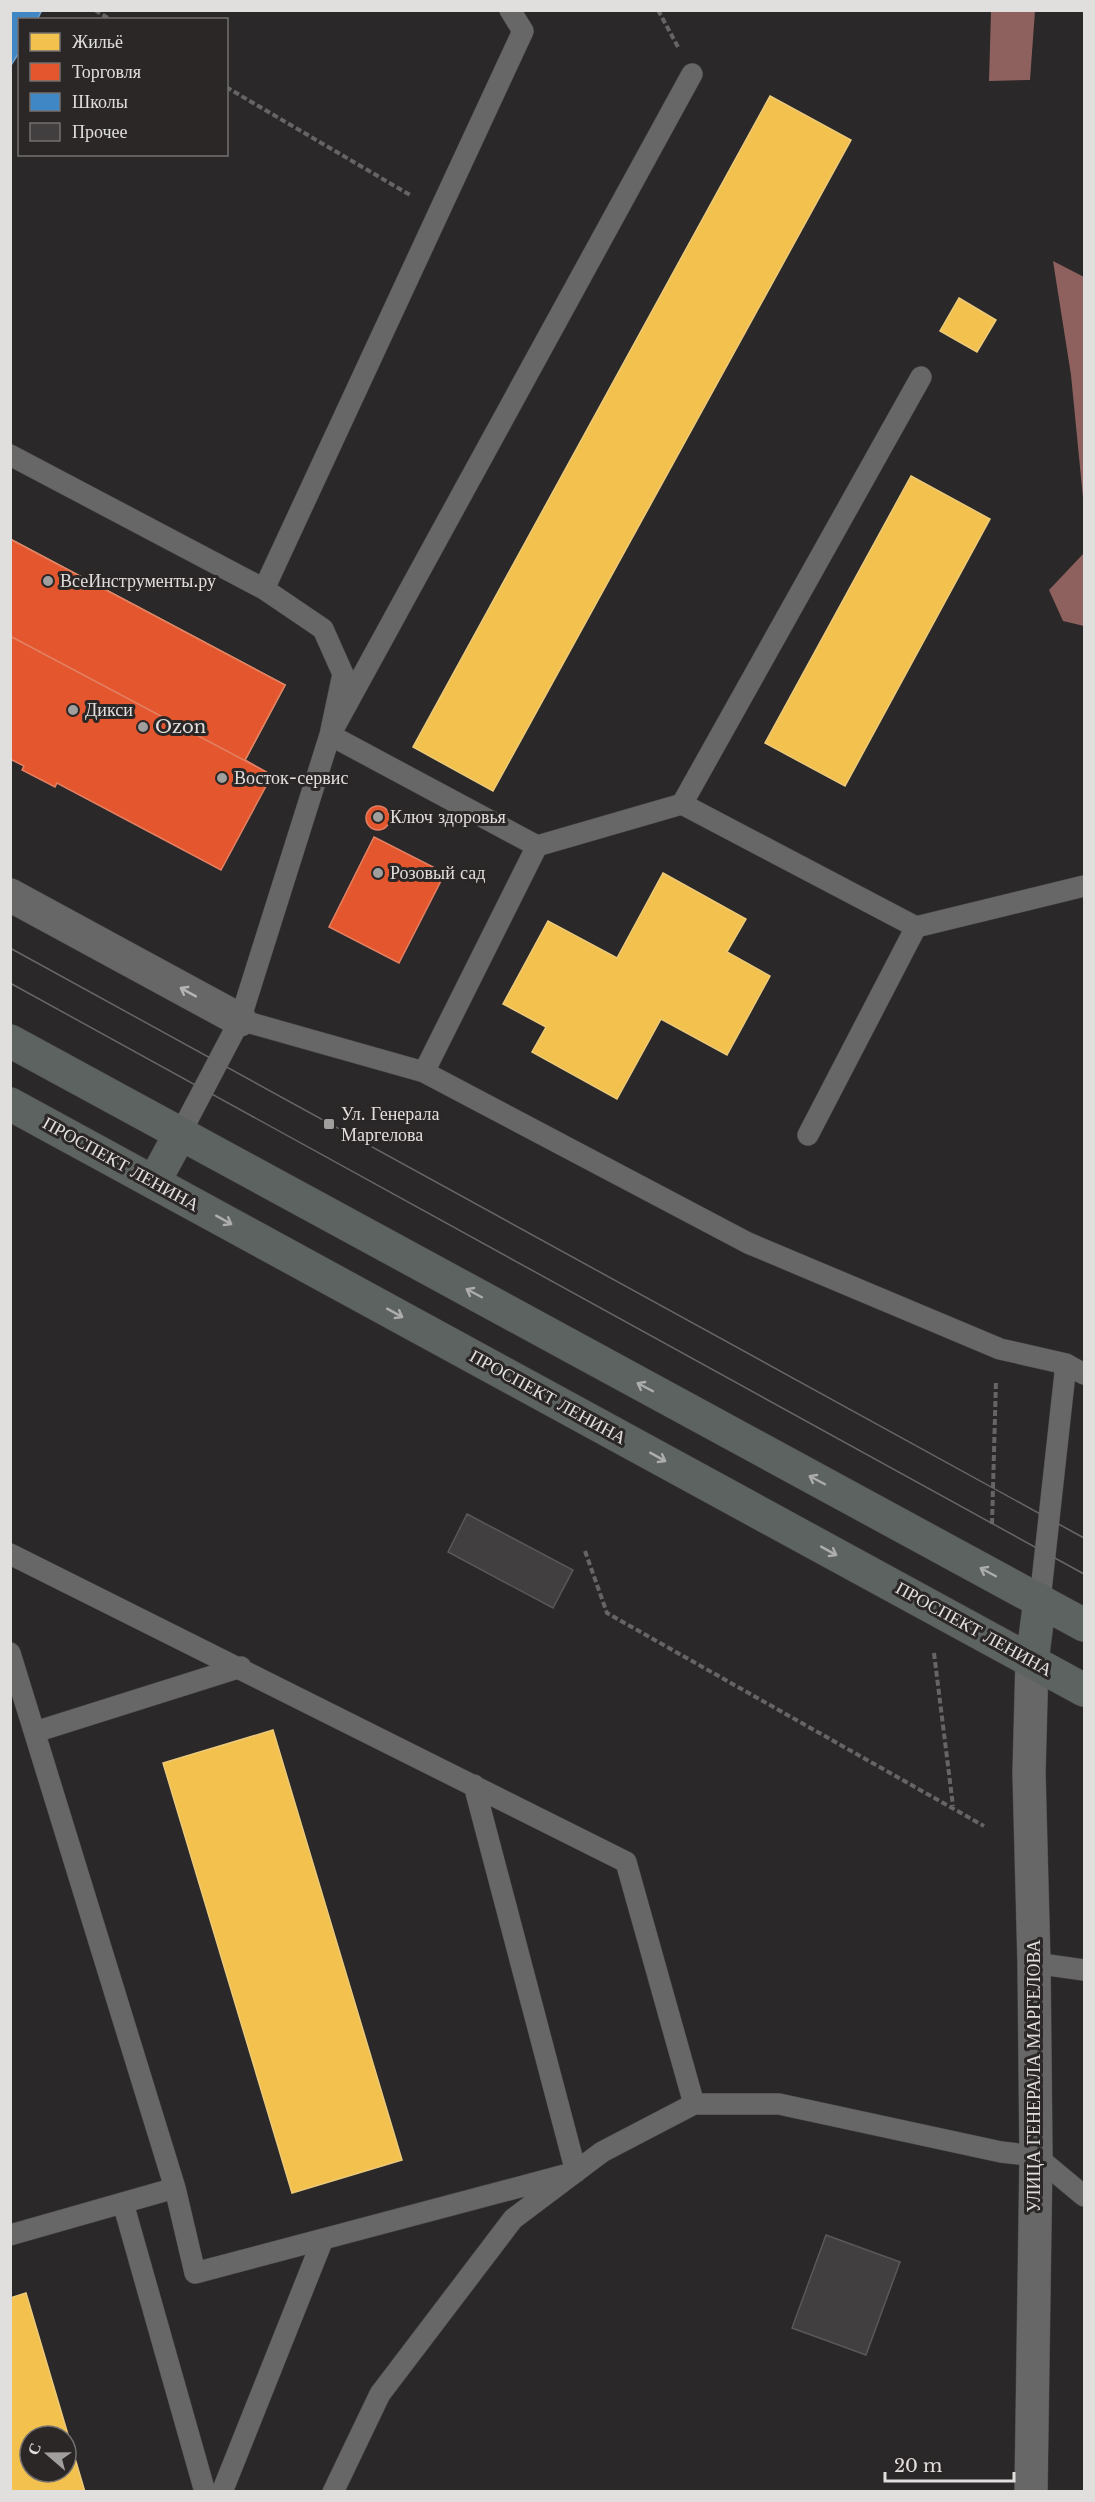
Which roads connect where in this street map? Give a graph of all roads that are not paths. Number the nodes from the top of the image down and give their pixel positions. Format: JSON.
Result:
{"nodes":[{"id":1,"x":510,"y":10,"type":"edge"},
{"id":2,"x":692,"y":74,"type":"road end"},
{"id":3,"x":921,"y":377,"type":"dead end"},
{"id":4,"x":10,"y":455,"type":"edge"},
{"id":5,"x":264,"y":589,"type":"junction"},
{"id":6,"x":330,"y":735,"type":"junction"},
{"id":7,"x":682,"y":804,"type":"junction"},
{"id":8,"x":537,"y":846,"type":"junction"},
{"id":9,"x":1084,"y":886,"type":"edge"},
{"id":10,"x":10,"y":895,"type":"edge"},
{"id":11,"x":916,"y":927,"type":"junction"},
{"id":12,"x":240,"y":1020,"type":"junction"},
{"id":13,"x":10,"y":1041,"type":"edge"},
{"id":14,"x":423,"y":1072,"type":"junction"},
{"id":15,"x":10,"y":1104,"type":"edge"},
{"id":16,"x":180,"y":1134,"type":"junction"},
{"id":17,"x":808,"y":1136,"type":"dead end"},
{"id":18,"x":154,"y":1182,"type":"junction"},
{"id":19,"x":1075,"y":1369,"type":"edge"},
{"id":20,"x":10,"y":1554,"type":"edge"},
{"id":21,"x":1040,"y":1600,"type":"junction"},
{"id":22,"x":1084,"y":1625,"type":"edge"},
{"id":23,"x":10,"y":1653,"type":"edge"},
{"id":24,"x":1032,"y":1661,"type":"junction"},
{"id":25,"x":241,"y":1667,"type":"junction"},
{"id":26,"x":1084,"y":1690,"type":"edge"},
{"id":27,"x":35,"y":1732,"type":"junction"},
{"id":28,"x":474,"y":1785,"type":"junction"},
{"id":29,"x":1034,"y":1964,"type":"junction"},
{"id":30,"x":1084,"y":1970,"type":"edge"},
{"id":31,"x":694,"y":2104,"type":"junction"},
{"id":32,"x":1035,"y":2156,"type":"junction"},
{"id":33,"x":576,"y":2172,"type":"junction"},
{"id":34,"x":175,"y":2188,"type":"junction"},
{"id":35,"x":1084,"y":2196,"type":"edge"},
{"id":36,"x":123,"y":2203,"type":"junction"},
{"id":37,"x":10,"y":2235,"type":"edge"},
{"id":38,"x":323,"y":2239,"type":"junction"},
{"id":39,"x":205,"y":2492,"type":"edge"},
{"id":40,"x":222,"y":2492,"type":"edge"},
{"id":41,"x":333,"y":2492,"type":"edge"},
{"id":42,"x":1031,"y":2492,"type":"edge"}],
"edges":[{"from":1,"to":5,"type":"lane"},
{"from":2,"to":6,"type":"lane"},
{"from":3,"to":7,"type":"lane"},
{"from":4,"to":5,"type":"lane"},
{"from":5,"to":6,"type":"lane"},
{"from":6,"to":8,"type":"lane"},
{"from":6,"to":12,"type":"lane"},
{"from":7,"to":8,"type":"lane"},
{"from":7,"to":11,"type":"lane"},
{"from":8,"to":14,"type":"lane"},
{"from":9,"to":11,"type":"lane"},
{"from":12,"to":10,"type":"street","one_way":true},
{"from":11,"to":17,"type":"lane"},
{"from":12,"to":14,"type":"lane"},
{"from":12,"to":16,"type":"lane"},
{"from":13,"to":16,"type":"main road"},
{"from":14,"to":19,"type":"lane"},
{"from":15,"to":18,"type":"main road","name":"ПРОСПЕКТ ЛЕНИНА"},
{"from":16,"to":18,"type":"main road"},
{"from":21,"to":16,"type":"main road","one_way":true},
{"from":18,"to":24,"type":"main road","name":"ПРОСПЕКТ ЛЕНИНА","one_way":true},
{"from":19,"to":21,"type":"lane"},
{"from":20,"to":25,"type":"lane"},
{"from":21,"to":22,"type":"main road"},
{"from":21,"to":24,"type":"main road"},
{"from":23,"to":27,"type":"lane"},
{"from":24,"to":26,"type":"main road","name":"ПРОСПЕКТ ЛЕНИНА"},
{"from":24,"to":29,"type":"street","name":"УЛИЦА ГЕНЕРАЛА МАРГЕЛОВА"},
{"from":25,"to":27,"type":"lane"},
{"from":25,"to":28,"type":"lane"},
{"from":27,"to":34,"type":"lane"},
{"from":28,"to":31,"type":"lane"},
{"from":28,"to":33,"type":"lane"},
{"from":29,"to":30,"type":"lane"},
{"from":29,"to":32,"type":"street","name":"УЛИЦА ГЕНЕРАЛА МАРГЕЛОВА"},
{"from":31,"to":32,"type":"lane"},
{"from":31,"to":33,"type":"lane"},
{"from":32,"to":35,"type":"lane"},
{"from":32,"to":42,"type":"street","name":"УЛИЦА ГЕНЕРАЛА МАРГЕЛОВА"},
{"from":33,"to":38,"type":"lane"},
{"from":33,"to":41,"type":"lane"},
{"from":34,"to":36,"type":"lane"},
{"from":34,"to":38,"type":"lane"},
{"from":36,"to":37,"type":"lane"},
{"from":36,"to":39,"type":"lane"},
{"from":38,"to":40,"type":"lane"}]}
